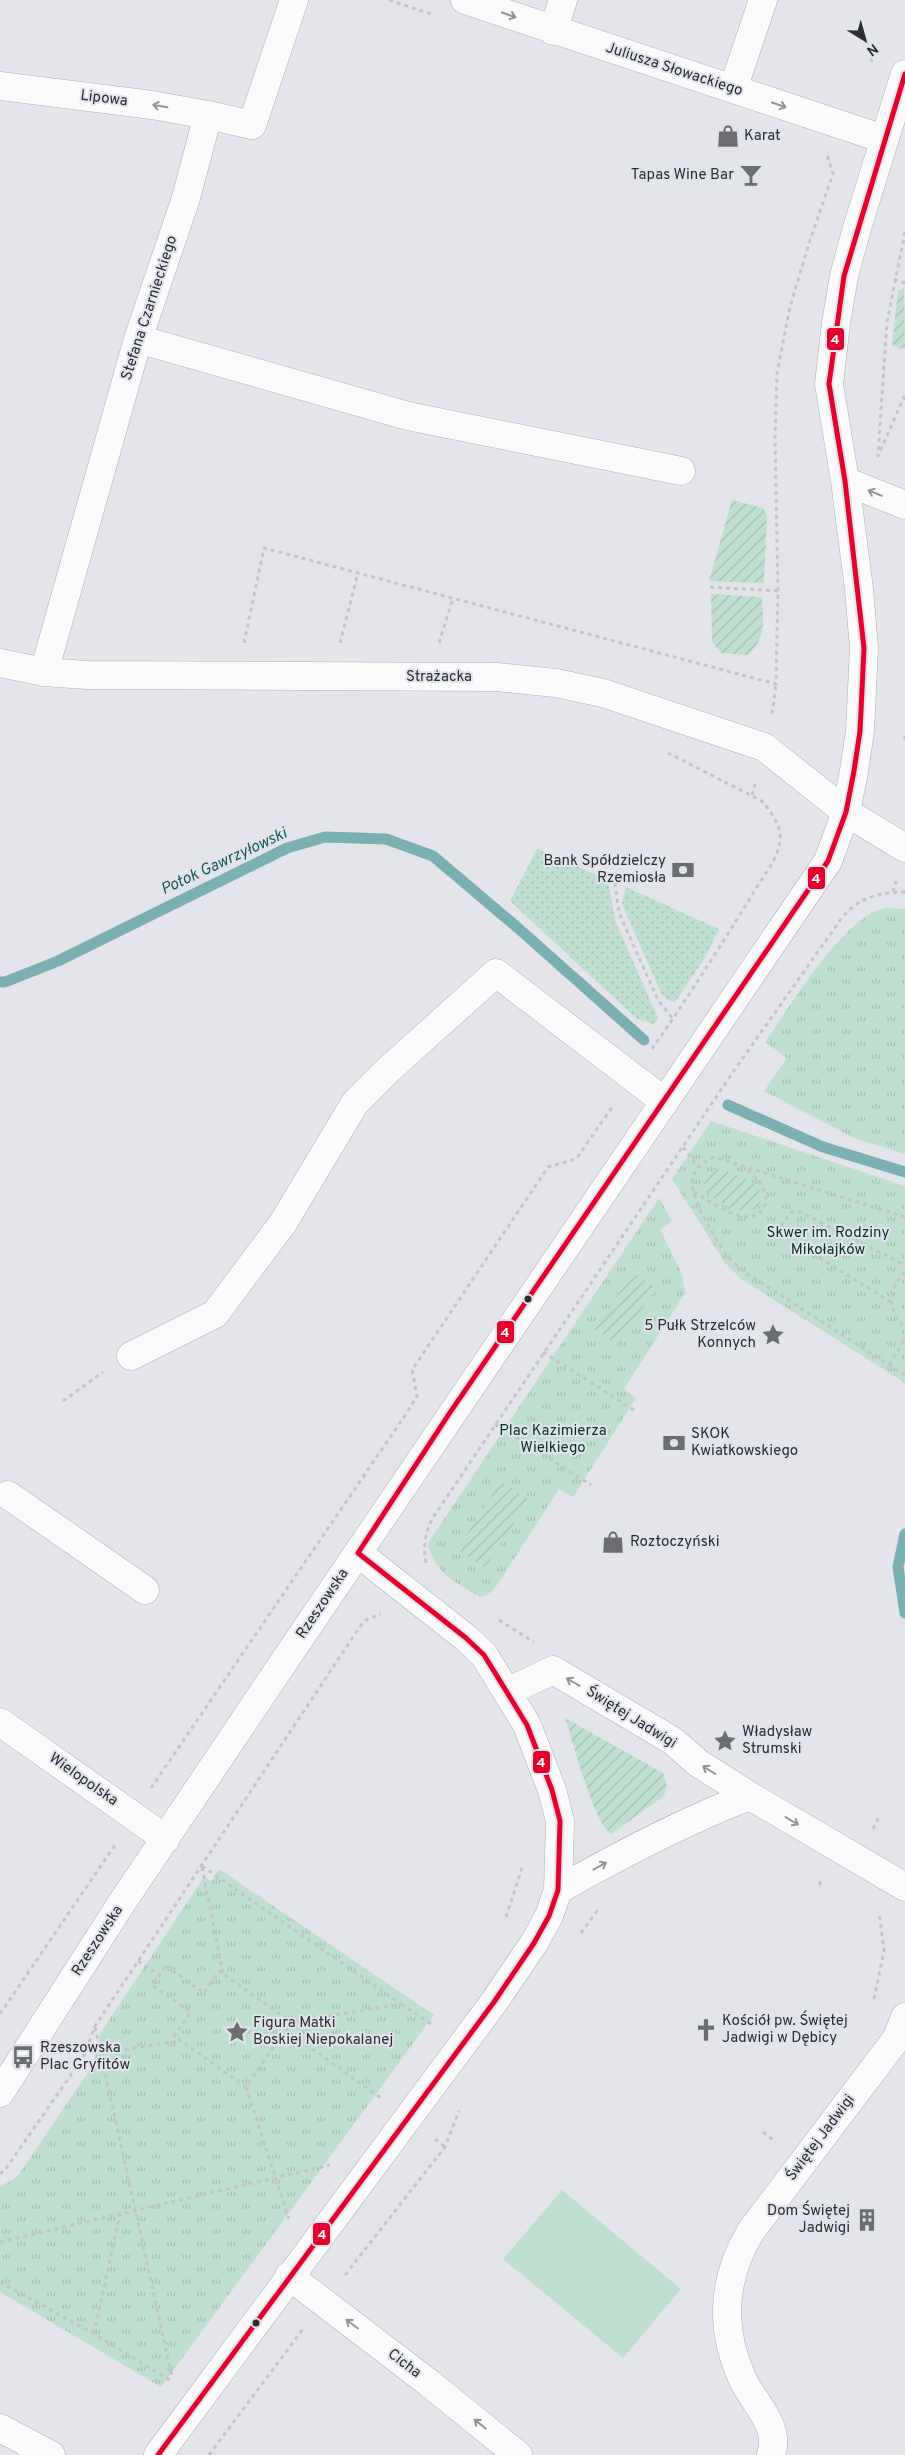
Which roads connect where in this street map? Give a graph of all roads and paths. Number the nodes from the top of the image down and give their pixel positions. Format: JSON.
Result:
{"nodes":[{"id":1,"x":294,"y":0,"type":"edge"},
{"id":2,"x":464,"y":0,"type":"edge"},
{"id":3,"x":563,"y":0,"type":"edge"},
{"id":4,"x":763,"y":0,"type":"edge"},
{"id":5,"x":553,"y":31,"type":"junction"},
{"id":6,"x":875,"y":48,"type":"dead end"},
{"id":7,"x":870,"y":64,"type":"dead end"},
{"id":8,"x":905,"y":74,"type":"edge"},
{"id":9,"x":0,"y":86,"type":"edge"},
{"id":10,"x":733,"y":89,"type":"junction"},
{"id":11,"x":899,"y":112,"type":"edge"},
{"id":12,"x":208,"y":115,"type":"junction"},
{"id":13,"x":884,"y":139,"type":"junction"},
{"id":14,"x":824,"y":147,"type":"dead end"},
{"id":15,"x":905,"y":232,"type":"edge"},
{"id":16,"x":894,"y":279,"type":"junction"},
{"id":17,"x":905,"y":283,"type":"edge"},
{"id":18,"x":138,"y":339,"type":"junction"},
{"id":19,"x":905,"y":395,"type":"edge"},
{"id":20,"x":681,"y":471,"type":"dead end"},
{"id":21,"x":845,"y":481,"type":"junction"},
{"id":22,"x":905,"y":505,"type":"edge"},
{"id":23,"x":358,"y":573,"type":"junction"},
{"id":24,"x":710,"y":587,"type":"dead end"},
{"id":25,"x":778,"y":591,"type":"junction"},
{"id":26,"x":453,"y":598,"type":"junction"},
{"id":27,"x":438,"y":646,"type":"dead end"},
{"id":28,"x":339,"y":647,"type":"dead end"},
{"id":29,"x":243,"y":648,"type":"dead end"},
{"id":30,"x":0,"y":663,"type":"edge"},
{"id":31,"x":44,"y":672,"type":"junction"},
{"id":32,"x":905,"y":736,"type":"edge"},
{"id":33,"x":905,"y":742,"type":"edge"},
{"id":34,"x":664,"y":751,"type":"dead end"},
{"id":35,"x":846,"y":812,"type":"junction"},
{"id":36,"x":905,"y":848,"type":"edge"},
{"id":37,"x":615,"y":883,"type":"dead end"},
{"id":38,"x":905,"y":892,"type":"edge"},
{"id":39,"x":674,"y":1019,"type":"junction"},
{"id":40,"x":632,"y":1077,"type":"junction"},
{"id":41,"x":664,"y":1101,"type":"junction"},
{"id":42,"x":683,"y":1146,"type":"junction"},
{"id":43,"x":742,"y":1166,"type":"junction"},
{"id":44,"x":698,"y":1167,"type":"junction"},
{"id":45,"x":693,"y":1191,"type":"junction"},
{"id":46,"x":905,"y":1217,"type":"edge"},
{"id":47,"x":905,"y":1265,"type":"edge"},
{"id":48,"x":905,"y":1272,"type":"edge"},
{"id":49,"x":891,"y":1302,"type":"junction"},
{"id":50,"x":905,"y":1327,"type":"edge"},
{"id":51,"x":905,"y":1338,"type":"edge"},
{"id":52,"x":543,"y":1352,"type":"junction"},
{"id":53,"x":131,"y":1356,"type":"dead end"},
{"id":54,"x":889,"y":1365,"type":"junction"},
{"id":55,"x":905,"y":1375,"type":"edge"},
{"id":56,"x":82,"y":1387,"type":"dead end"},
{"id":57,"x":63,"y":1401,"type":"dead end"},
{"id":58,"x":638,"y":1412,"type":"dead end"},
{"id":59,"x":495,"y":1424,"type":"junction"},
{"id":60,"x":591,"y":1485,"type":"dead end"},
{"id":61,"x":8,"y":1495,"type":"dead end"},
{"id":62,"x":358,"y":1553,"type":"junction"},
{"id":63,"x":430,"y":1570,"type":"dead end"},
{"id":64,"x":145,"y":1590,"type":"dead end"},
{"id":65,"x":387,"y":1615,"type":"dead end"},
{"id":66,"x":492,"y":1615,"type":"dead end"},
{"id":67,"x":535,"y":1643,"type":"dead end"},
{"id":68,"x":507,"y":1692,"type":"junction"},
{"id":69,"x":0,"y":1722,"type":"edge"},
{"id":70,"x":750,"y":1796,"type":"junction"},
{"id":71,"x":116,"y":1802,"type":"junction"},
{"id":72,"x":166,"y":1839,"type":"junction"},
{"id":73,"x":202,"y":1866,"type":"junction"},
{"id":74,"x":523,"y":1866,"type":"dead end"},
{"id":75,"x":897,"y":1883,"type":"edge"},
{"id":76,"x":558,"y":1890,"type":"junction"},
{"id":77,"x":878,"y":1907,"type":"dead end"},
{"id":78,"x":504,"y":1922,"type":"dead end"},
{"id":79,"x":138,"y":1961,"type":"junction"},
{"id":80,"x":224,"y":1974,"type":"junction"},
{"id":81,"x":158,"y":1975,"type":"dead end"},
{"id":82,"x":873,"y":2003,"type":"dead end"},
{"id":83,"x":401,"y":2004,"type":"junction"},
{"id":84,"x":0,"y":2014,"type":"edge"},
{"id":85,"x":905,"y":2017,"type":"edge"},
{"id":86,"x":440,"y":2018,"type":"dead end"},
{"id":87,"x":292,"y":2022,"type":"junction"},
{"id":88,"x":95,"y":2026,"type":"junction"},
{"id":89,"x":434,"y":2026,"type":"junction"},
{"id":90,"x":286,"y":2030,"type":"junction"},
{"id":91,"x":428,"y":2034,"type":"dead end"},
{"id":92,"x":180,"y":2041,"type":"junction"},
{"id":93,"x":101,"y":2052,"type":"junction"},
{"id":94,"x":246,"y":2087,"type":"junction"},
{"id":95,"x":387,"y":2090,"type":"dead end"},
{"id":96,"x":0,"y":2093,"type":"edge"},
{"id":97,"x":331,"y":2164,"type":"dead end"},
{"id":98,"x":0,"y":2174,"type":"edge"},
{"id":99,"x":276,"y":2178,"type":"junction"},
{"id":100,"x":135,"y":2210,"type":"junction"},
{"id":101,"x":120,"y":2214,"type":"junction"},
{"id":102,"x":290,"y":2222,"type":"dead end"},
{"id":103,"x":0,"y":2242,"type":"edge"},
{"id":104,"x":288,"y":2276,"type":"junction"},
{"id":105,"x":0,"y":2282,"type":"edge"},
{"id":106,"x":304,"y":2327,"type":"dead end"},
{"id":107,"x":94,"y":2334,"type":"junction"},
{"id":108,"x":0,"y":2428,"type":"edge"},
{"id":109,"x":51,"y":2455,"type":"edge"},
{"id":110,"x":158,"y":2455,"type":"edge"},
{"id":111,"x":209,"y":2455,"type":"edge"},
{"id":112,"x":518,"y":2455,"type":"edge"},
{"id":113,"x":771,"y":2455,"type":"edge"}],
"edges":[{"from":1,"to":12,"type":"street"},
{"from":2,"to":5,"type":"street","name":"Juliusza Słowackiego","one_way":true},
{"from":3,"to":5,"type":"street"},
{"from":4,"to":10,"type":"street"},
{"from":5,"to":10,"type":"street","name":"Juliusza Słowackiego"},
{"from":6,"to":7,"type":"path"},
{"from":8,"to":11,"type":"street","name":"Rzeszowska"},
{"from":12,"to":9,"type":"street","name":"Lipowa","one_way":true},
{"from":10,"to":13,"type":"street","name":"Juliusza Słowackiego","one_way":true},
{"from":11,"to":13,"type":"street","name":"Rzeszowska"},
{"from":12,"to":18,"type":"street","name":"Stefana Czarnieckiego"},
{"from":13,"to":21,"type":"street","name":"Rzeszowska"},
{"from":14,"to":25,"type":"path"},
{"from":15,"to":16,"type":"path"},
{"from":16,"to":17,"type":"path"},
{"from":16,"to":19,"type":"path"},
{"from":18,"to":20,"type":"street"},
{"from":18,"to":31,"type":"street","name":"Stefana Czarnieckiego"},
{"from":22,"to":21,"type":"street","one_way":true},
{"from":21,"to":35,"type":"street","name":"Rzeszowska"},
{"from":23,"to":26,"type":"path"},
{"from":23,"to":28,"type":"path"},
{"from":23,"to":29,"type":"path"},
{"from":24,"to":25,"type":"path"},
{"from":25,"to":26,"type":"path"},
{"from":26,"to":27,"type":"path"},
{"from":30,"to":31,"type":"street","name":"Strażacka"},
{"from":31,"to":35,"type":"street","name":"Strażacka"},
{"from":32,"to":33,"type":"path"},
{"from":34,"to":39,"type":"path"},
{"from":35,"to":36,"type":"street","name":"Strażacka"},
{"from":35,"to":41,"type":"street","name":"Rzeszowska"},
{"from":37,"to":39,"type":"path"},
{"from":38,"to":42,"type":"path"},
{"from":39,"to":40,"type":"path"},
{"from":40,"to":41,"type":"street"},
{"from":40,"to":53,"type":"street"},
{"from":40,"to":71,"type":"path"},
{"from":41,"to":62,"type":"street","name":"Rzeszowska"},
{"from":42,"to":44,"type":"path"},
{"from":42,"to":52,"type":"path"},
{"from":43,"to":44,"type":"path"},
{"from":43,"to":45,"type":"path"},
{"from":43,"to":46,"type":"path"},
{"from":44,"to":45,"type":"path"},
{"from":45,"to":54,"type":"path"},
{"from":47,"to":49,"type":"path"},
{"from":48,"to":49,"type":"path"},
{"from":49,"to":50,"type":"path"},
{"from":51,"to":54,"type":"path"},
{"from":52,"to":58,"type":"path"},
{"from":52,"to":59,"type":"path"},
{"from":54,"to":55,"type":"path"},
{"from":56,"to":57,"type":"path"},
{"from":59,"to":60,"type":"path"},
{"from":59,"to":63,"type":"path"},
{"from":61,"to":64,"type":"street"},
{"from":62,"to":68,"type":"street"},
{"from":62,"to":72,"type":"street","name":"Rzeszowska"},
{"from":65,"to":73,"type":"path"},
{"from":66,"to":67,"type":"path"},
{"from":70,"to":68,"type":"street","name":"Świętej Jadwigi","one_way":true},
{"from":68,"to":76,"type":"street"},
{"from":69,"to":71,"type":"street","name":"Wielopolska"},
{"from":70,"to":75,"type":"street","name":"Świętej Jadwigi","one_way":true},
{"from":76,"to":70,"type":"street","one_way":true},
{"from":71,"to":72,"type":"street","name":"Wielopolska"},
{"from":71,"to":84,"type":"path"},
{"from":72,"to":96,"type":"street","name":"Rzeszowska"},
{"from":73,"to":79,"type":"path"},
{"from":73,"to":80,"type":"path"},
{"from":73,"to":83,"type":"path"},
{"from":74,"to":78,"type":"path"},
{"from":76,"to":104,"type":"street"},
{"from":77,"to":82,"type":"path"},
{"from":79,"to":81,"type":"path"},
{"from":79,"to":88,"type":"path"},
{"from":80,"to":87,"type":"path"},
{"from":80,"to":92,"type":"path"},
{"from":83,"to":87,"type":"path"},
{"from":83,"to":89,"type":"path"},
{"from":85,"to":113,"type":"street","name":"Świętej Jadwigi"},
{"from":86,"to":89,"type":"path"},
{"from":87,"to":90,"type":"path"},
{"from":88,"to":93,"type":"path"},
{"from":88,"to":98,"type":"path"},
{"from":89,"to":91,"type":"path"},
{"from":90,"to":94,"type":"path"},
{"from":90,"to":95,"type":"path"},
{"from":92,"to":93,"type":"path"},
{"from":92,"to":94,"type":"path"},
{"from":93,"to":100,"type":"path"},
{"from":94,"to":99,"type":"path"},
{"from":97,"to":99,"type":"path"},
{"from":99,"to":100,"type":"path"},
{"from":99,"to":102,"type":"path"},
{"from":100,"to":101,"type":"path"},
{"from":100,"to":107,"type":"path"},
{"from":101,"to":103,"type":"path"},
{"from":101,"to":107,"type":"path"},
{"from":104,"to":110,"type":"street"},
{"from":112,"to":104,"type":"street","name":"Cicha","one_way":true},
{"from":105,"to":107,"type":"path"},
{"from":106,"to":111,"type":"path"},
{"from":108,"to":109,"type":"street"}]}
